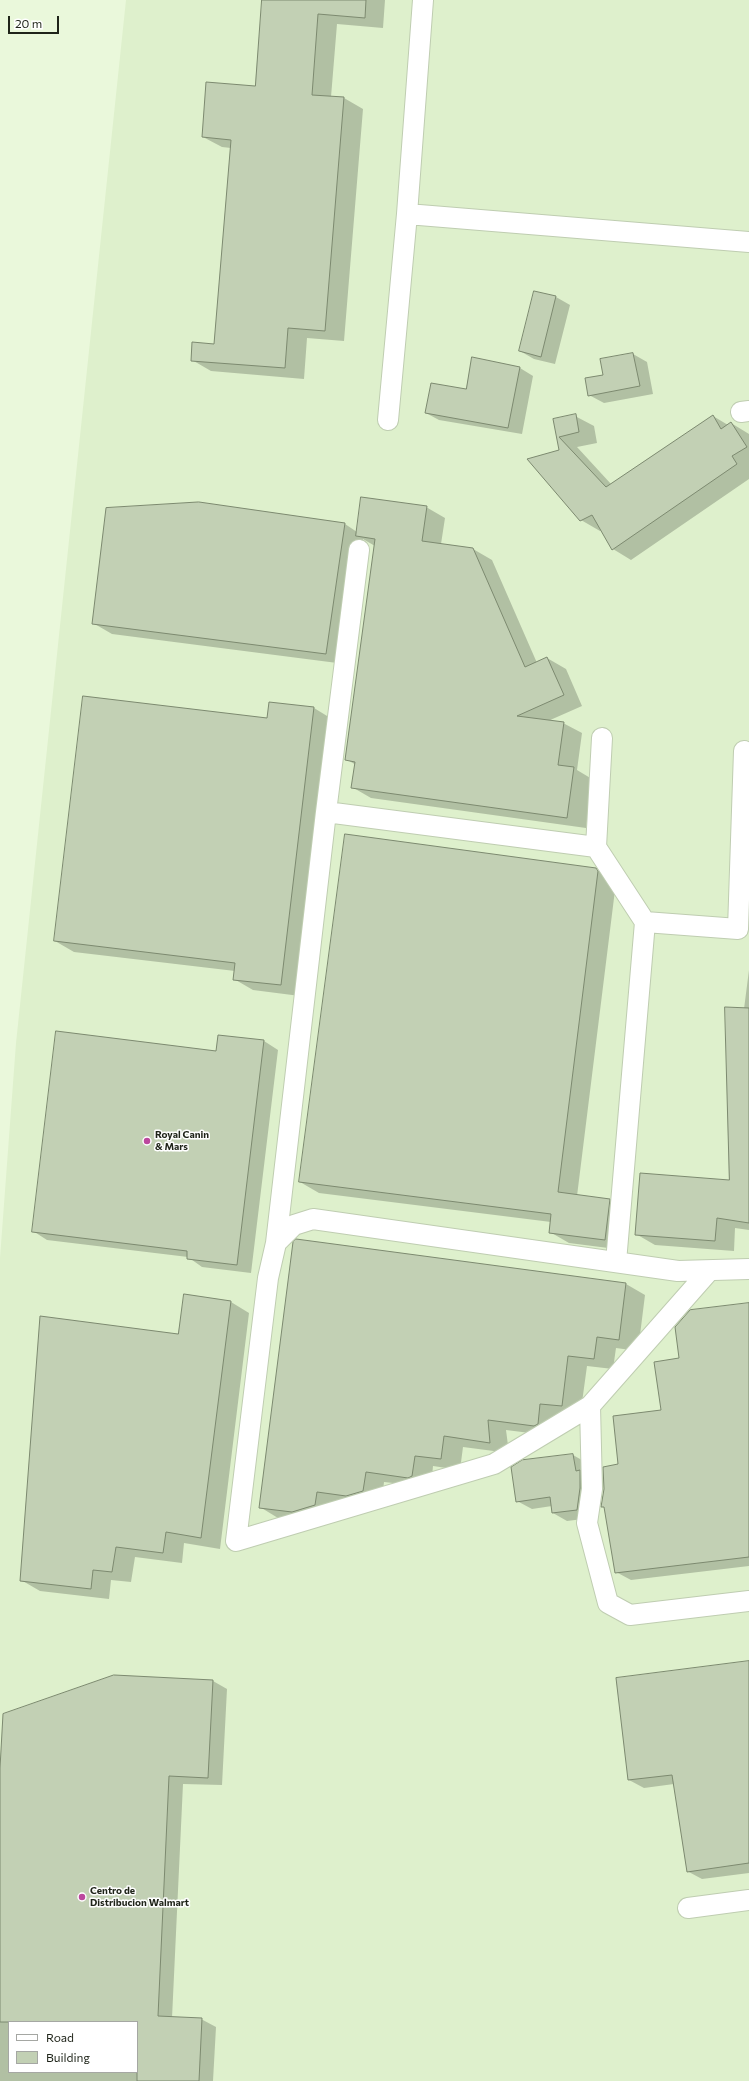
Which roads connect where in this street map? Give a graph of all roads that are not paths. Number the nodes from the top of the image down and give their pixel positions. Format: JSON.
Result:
{"nodes":[{"id":1,"x":423,"y":0,"type":"edge"},
{"id":2,"x":407,"y":214,"type":"junction"},
{"id":3,"x":749,"y":242,"type":"edge"},
{"id":4,"x":388,"y":420,"type":"dead end"},
{"id":5,"x":359,"y":550,"type":"dead end"},
{"id":6,"x":602,"y":738,"type":"dead end"},
{"id":7,"x":744,"y":751,"type":"dead end"},
{"id":8,"x":326,"y":812,"type":"junction"},
{"id":9,"x":596,"y":847,"type":"junction"},
{"id":10,"x":645,"y":922,"type":"junction"},
{"id":11,"x":276,"y":1243,"type":"junction"},
{"id":12,"x":616,"y":1262,"type":"junction"},
{"id":13,"x":749,"y":1269,"type":"edge"},
{"id":14,"x":709,"y":1271,"type":"junction"},
{"id":15,"x":590,"y":1406,"type":"junction"},
{"id":16,"x":749,"y":1601,"type":"edge"},
{"id":17,"x":749,"y":1900,"type":"edge"},
{"id":18,"x":688,"y":1908,"type":"dead end"}],
"edges":[{"from":1,"to":2,"type":"street"},
{"from":2,"to":3,"type":"street"},
{"from":2,"to":4,"type":"street"},
{"from":5,"to":8,"type":"street"},
{"from":6,"to":9,"type":"street"},
{"from":7,"to":10,"type":"street"},
{"from":8,"to":9,"type":"street"},
{"from":8,"to":11,"type":"street"},
{"from":9,"to":10,"type":"street"},
{"from":10,"to":12,"type":"street"},
{"from":11,"to":12,"type":"street"},
{"from":11,"to":15,"type":"street"},
{"from":12,"to":14,"type":"street"},
{"from":13,"to":14,"type":"street"},
{"from":14,"to":15,"type":"street"},
{"from":15,"to":16,"type":"street"},
{"from":17,"to":18,"type":"street"}]}
